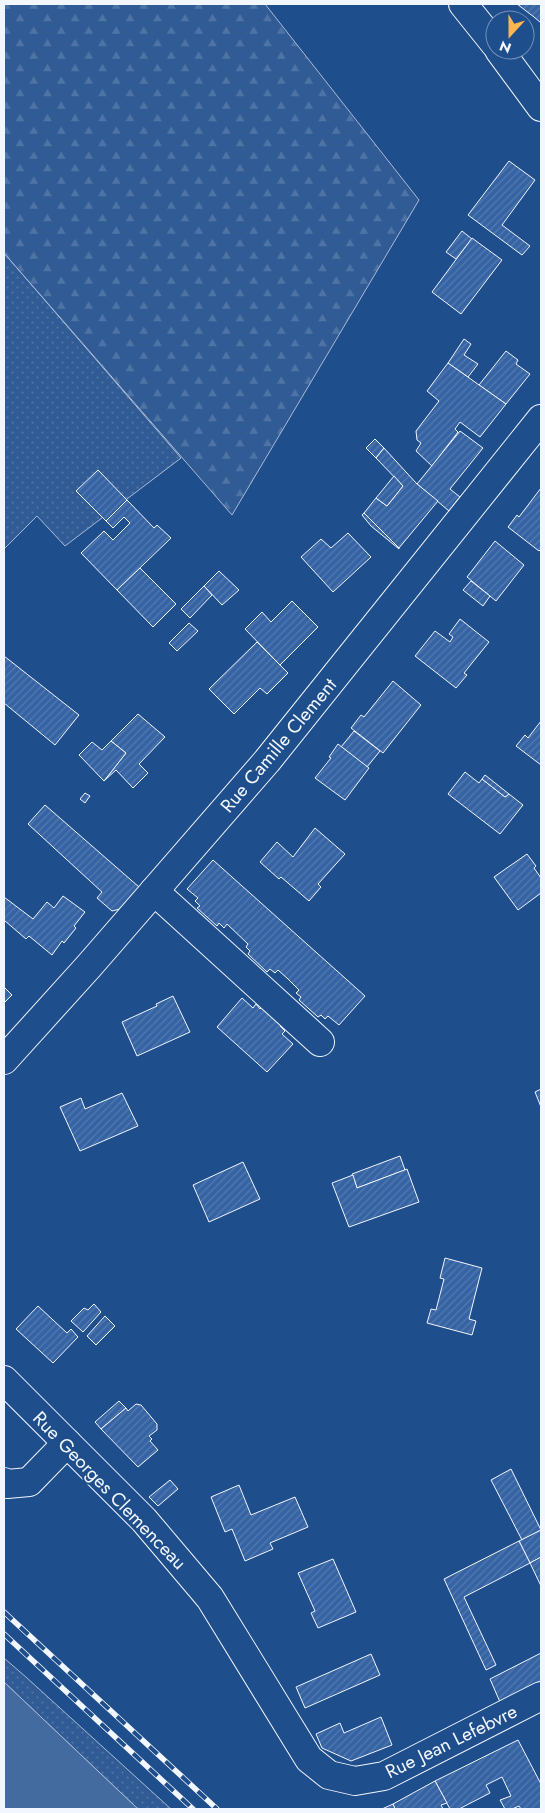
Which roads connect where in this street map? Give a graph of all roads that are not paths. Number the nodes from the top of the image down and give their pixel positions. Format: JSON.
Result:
{"nodes":[{"id":1,"x":463,"y":4,"type":"edge"},
{"id":2,"x":485,"y":32,"type":"edge"},
{"id":3,"x":506,"y":60,"type":"edge"},
{"id":4,"x":541,"y":107,"type":"edge"},
{"id":5,"x":541,"y":419,"type":"edge"},
{"id":6,"x":154,"y":891,"type":"junction"},
{"id":7,"x":320,"y":1042,"type":"dead end"},
{"id":8,"x":4,"y":1060,"type":"edge"},
{"id":9,"x":4,"y":1380,"type":"edge"},
{"id":10,"x":67,"y":1443,"type":"junction"},
{"id":11,"x":4,"y":1482,"type":"edge"},
{"id":12,"x":541,"y":1696,"type":"edge"},
{"id":13,"x":329,"y":1775,"type":"joint"}],
"edges":[{"from":1,"to":2,"type":"street"},
{"from":3,"to":4,"type":"street"},
{"from":5,"to":6,"type":"street","name":"Rue Camille Clement"},
{"from":6,"to":7,"type":"street"},
{"from":6,"to":8,"type":"street","name":"Rue Camille Clement"},
{"from":9,"to":10,"type":"street","name":"Rue Georges Clemenceau"},
{"from":10,"to":11,"type":"street"},
{"from":10,"to":13,"type":"street","name":"Rue Georges Clemenceau"},
{"from":12,"to":13,"type":"street","name":"Rue Jean Lefebvre"}]}
